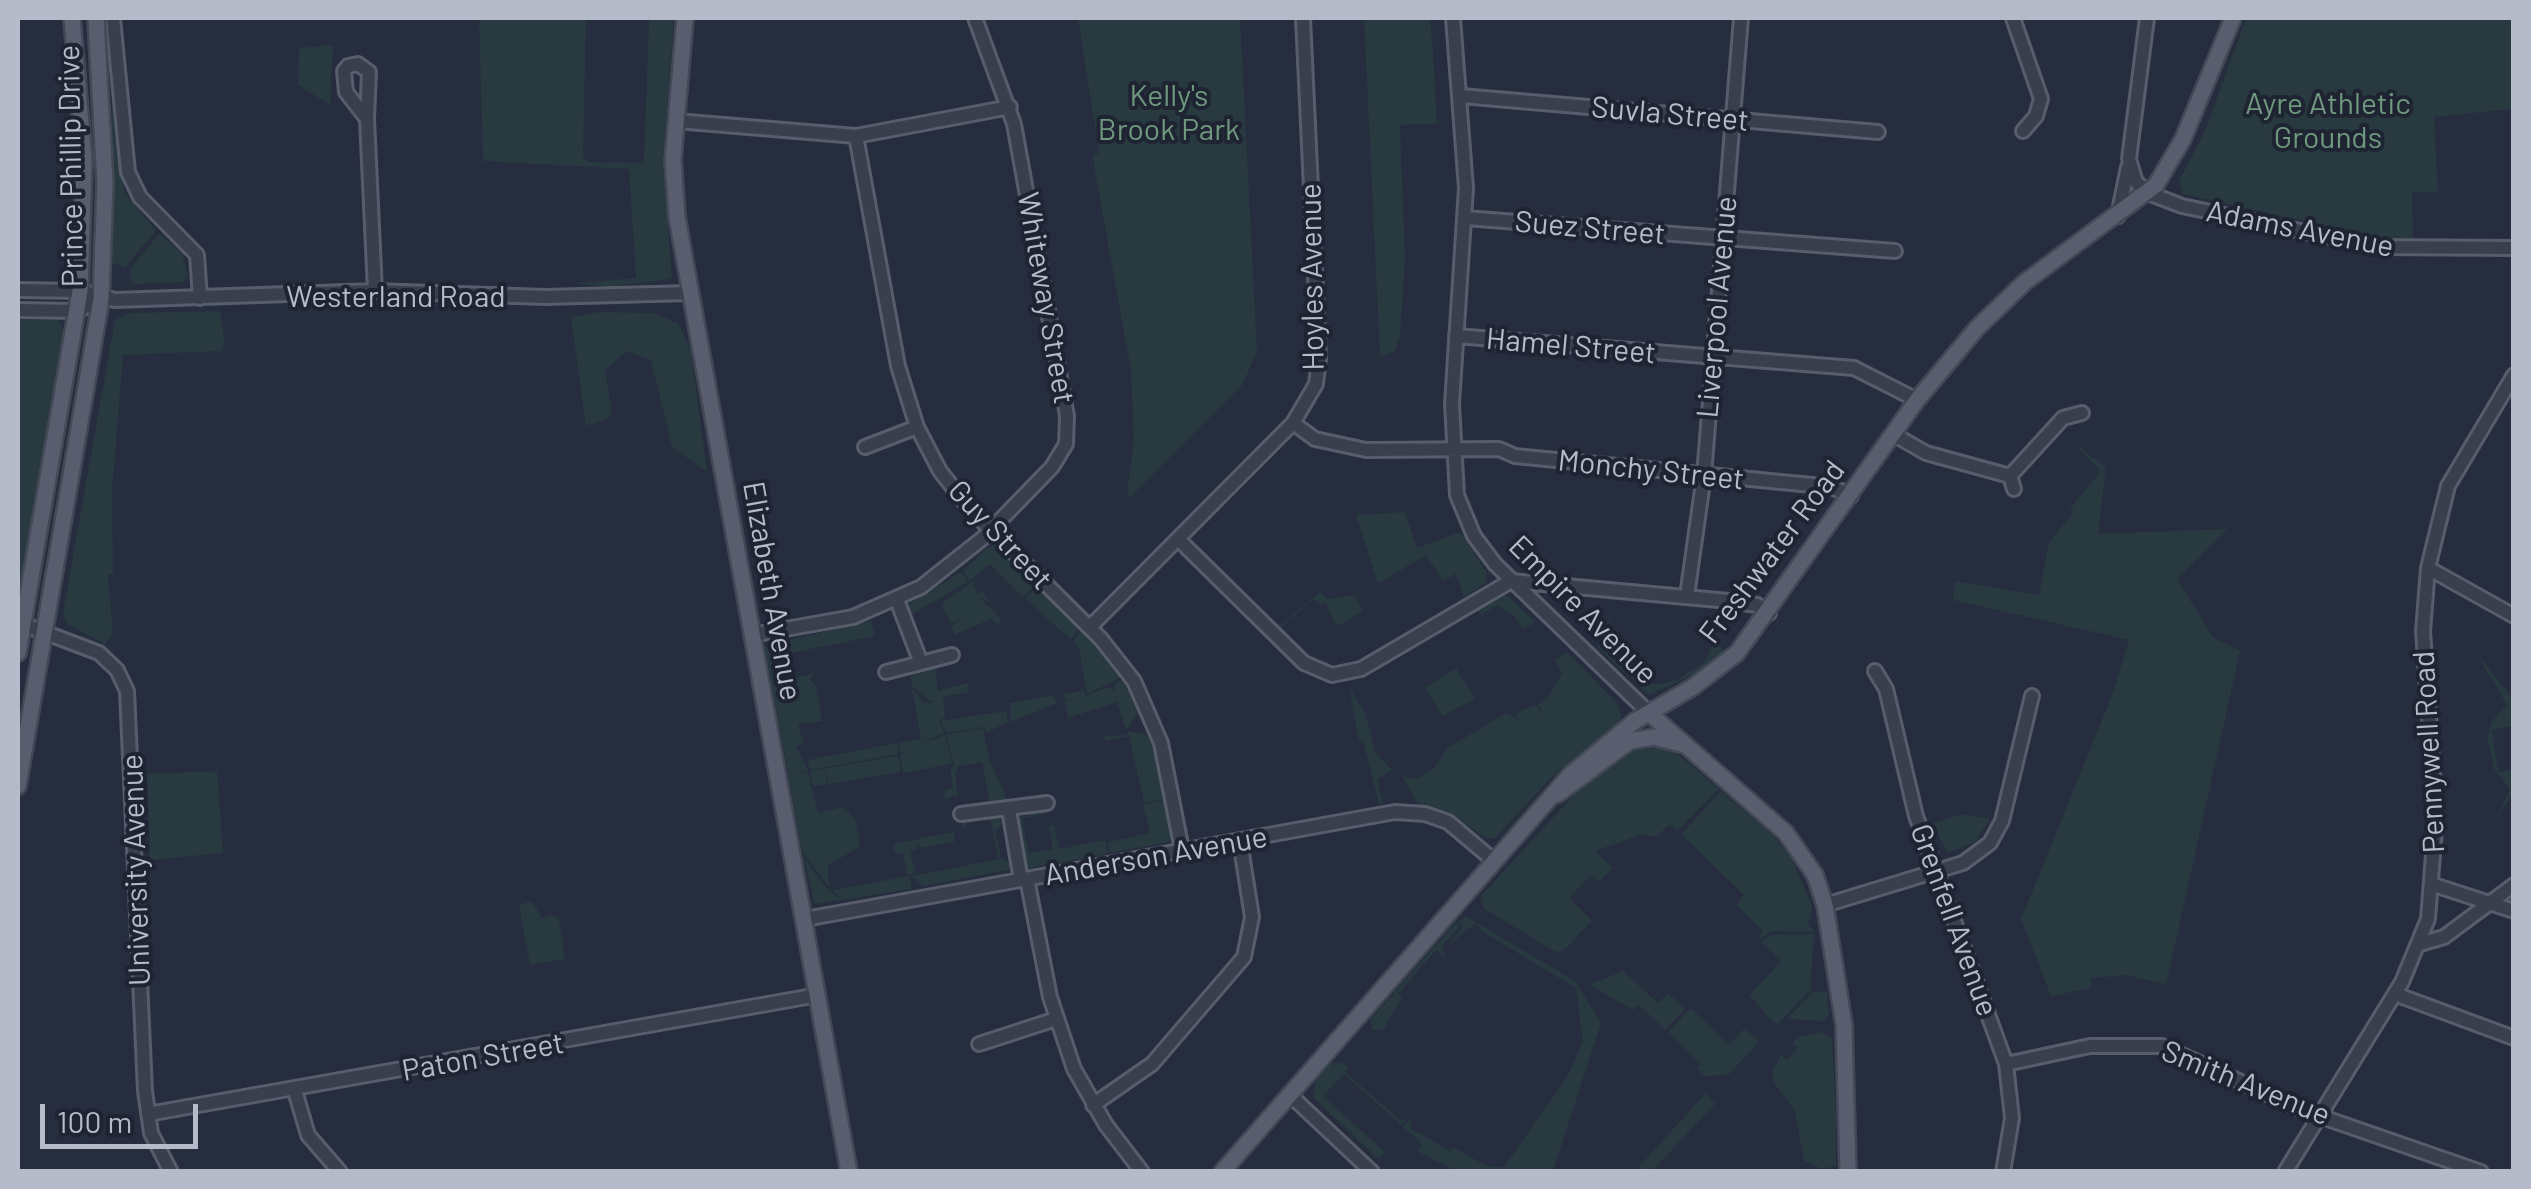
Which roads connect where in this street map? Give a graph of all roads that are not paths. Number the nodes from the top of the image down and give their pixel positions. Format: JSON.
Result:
{"nodes":[{"id":1,"x":72,"y":18,"type":"edge"},
{"id":2,"x":96,"y":18,"type":"edge"},
{"id":3,"x":114,"y":18,"type":"edge"},
{"id":4,"x":685,"y":18,"type":"edge"},
{"id":5,"x":976,"y":18,"type":"edge"},
{"id":6,"x":1303,"y":18,"type":"edge"},
{"id":7,"x":1454,"y":18,"type":"edge"},
{"id":8,"x":1741,"y":18,"type":"edge"},
{"id":9,"x":2013,"y":18,"type":"edge"},
{"id":10,"x":2147,"y":18,"type":"edge"},
{"id":11,"x":2233,"y":18,"type":"edge"},
{"id":12,"x":1461,"y":96,"type":"junction"},
{"id":13,"x":1010,"y":107,"type":"junction"},
{"id":14,"x":366,"y":119,"type":"dead end"},
{"id":15,"x":1732,"y":119,"type":"junction"},
{"id":16,"x":676,"y":121,"type":"junction"},
{"id":17,"x":2023,"y":130,"type":"dead end"},
{"id":18,"x":1878,"y":132,"type":"dead end"},
{"id":19,"x":856,"y":136,"type":"junction"},
{"id":20,"x":2130,"y":160,"type":"junction"},
{"id":21,"x":2148,"y":193,"type":"junction"},
{"id":22,"x":2118,"y":216,"type":"junction"},
{"id":23,"x":1465,"y":218,"type":"junction"},
{"id":24,"x":1723,"y":240,"type":"junction"},
{"id":25,"x":2514,"y":248,"type":"edge"},
{"id":26,"x":1895,"y":251,"type":"dead end"},
{"id":27,"x":18,"y":290,"type":"edge"},
{"id":28,"x":80,"y":290,"type":"junction"},
{"id":29,"x":375,"y":292,"type":"junction"},
{"id":30,"x":690,"y":293,"type":"junction"},
{"id":31,"x":200,"y":298,"type":"junction"},
{"id":32,"x":101,"y":299,"type":"junction"},
{"id":33,"x":18,"y":310,"type":"edge"},
{"id":34,"x":78,"y":311,"type":"junction"},
{"id":35,"x":1456,"y":336,"type":"junction"},
{"id":36,"x":1713,"y":358,"type":"junction"},
{"id":37,"x":2514,"y":375,"type":"edge"},
{"id":38,"x":1917,"y":400,"type":"junction"},
{"id":39,"x":2082,"y":414,"type":"dead end"},
{"id":40,"x":1294,"y":423,"type":"junction"},
{"id":41,"x":916,"y":427,"type":"junction"},
{"id":42,"x":1893,"y":434,"type":"junction"},
{"id":43,"x":866,"y":447,"type":"dead end"},
{"id":44,"x":1451,"y":448,"type":"junction"},
{"id":45,"x":1704,"y":476,"type":"junction"},
{"id":46,"x":1851,"y":496,"type":"junction"},
{"id":47,"x":990,"y":530,"type":"junction"},
{"id":48,"x":1178,"y":539,"type":"junction"},
{"id":49,"x":2428,"y":568,"type":"junction"},
{"id":50,"x":1511,"y":581,"type":"junction"},
{"id":51,"x":1687,"y":596,"type":"junction"},
{"id":52,"x":897,"y":600,"type":"junction"},
{"id":53,"x":1769,"y":612,"type":"junction"},
{"id":54,"x":2514,"y":616,"type":"edge"},
{"id":55,"x":25,"y":625,"type":"junction"},
{"id":56,"x":1090,"y":627,"type":"junction"},
{"id":57,"x":43,"y":630,"type":"junction"},
{"id":58,"x":752,"y":635,"type":"junction"},
{"id":59,"x":18,"y":653,"type":"edge"},
{"id":60,"x":952,"y":655,"type":"dead end"},
{"id":61,"x":921,"y":663,"type":"junction"},
{"id":62,"x":1875,"y":671,"type":"dead end"},
{"id":63,"x":886,"y":672,"type":"dead end"},
{"id":64,"x":2032,"y":696,"type":"dead end"},
{"id":65,"x":1649,"y":713,"type":"junction"},
{"id":66,"x":1689,"y":747,"type":"junction"},
{"id":67,"x":18,"y":786,"type":"edge"},
{"id":68,"x":1552,"y":797,"type":"junction"},
{"id":69,"x":1047,"y":803,"type":"dead end"},
{"id":70,"x":1009,"y":810,"type":"junction"},
{"id":71,"x":961,"y":814,"type":"dead end"},
{"id":72,"x":1240,"y":841,"type":"junction"},
{"id":73,"x":1182,"y":850,"type":"junction"},
{"id":74,"x":1493,"y":860,"type":"junction"},
{"id":75,"x":1937,"y":872,"type":"junction"},
{"id":76,"x":1024,"y":880,"type":"junction"},
{"id":77,"x":2434,"y":885,"type":"junction"},
{"id":78,"x":2514,"y":885,"type":"edge"},
{"id":79,"x":2488,"y":904,"type":"junction"},
{"id":80,"x":1825,"y":905,"type":"junction"},
{"id":81,"x":2514,"y":912,"type":"edge"},
{"id":82,"x":805,"y":919,"type":"junction"},
{"id":83,"x":2420,"y":944,"type":"junction"},
{"id":84,"x":2394,"y":994,"type":"junction"},
{"id":85,"x":818,"y":995,"type":"junction"},
{"id":86,"x":1056,"y":1018,"type":"junction"},
{"id":87,"x":2514,"y":1038,"type":"edge"},
{"id":88,"x":979,"y":1044,"type":"dead end"},
{"id":89,"x":2006,"y":1064,"type":"junction"},
{"id":90,"x":295,"y":1091,"type":"junction"},
{"id":91,"x":1289,"y":1094,"type":"junction"},
{"id":92,"x":1094,"y":1105,"type":"junction"},
{"id":93,"x":148,"y":1114,"type":"junction"},
{"id":94,"x":2318,"y":1116,"type":"junction"},
{"id":95,"x":171,"y":1172,"type":"edge"},
{"id":96,"x":340,"y":1172,"type":"edge"},
{"id":97,"x":850,"y":1172,"type":"edge"},
{"id":98,"x":1142,"y":1172,"type":"edge"},
{"id":99,"x":1222,"y":1172,"type":"edge"},
{"id":100,"x":1372,"y":1172,"type":"edge"},
{"id":101,"x":1848,"y":1172,"type":"edge"},
{"id":102,"x":2003,"y":1172,"type":"edge"},
{"id":103,"x":2285,"y":1172,"type":"edge"},
{"id":104,"x":2481,"y":1172,"type":"edge"}],
"edges":[{"from":1,"to":28,"type":"main road","name":"Prince Phillip Drive"},
{"from":2,"to":32,"type":"main road","name":"Prince Phillip Drive"},
{"from":3,"to":31,"type":"street"},
{"from":4,"to":16,"type":"main road","name":"Elizabeth Avenue"},
{"from":5,"to":13,"type":"street","name":"Whiteway Street"},
{"from":6,"to":40,"type":"street","name":"Hoyles Avenue"},
{"from":7,"to":12,"type":"street","name":"Empire Avenue"},
{"from":8,"to":15,"type":"street","name":"Liverpool Avenue"},
{"from":9,"to":17,"type":"street"},
{"from":10,"to":20,"type":"street"},
{"from":11,"to":21,"type":"main road","name":"Freshwater Road"},
{"from":12,"to":15,"type":"street","name":"Suvla Street"},
{"from":12,"to":23,"type":"street","name":"Empire Avenue"},
{"from":13,"to":19,"type":"street"},
{"from":13,"to":47,"type":"street","name":"Whiteway Street"},
{"from":14,"to":29,"type":"street"},
{"from":15,"to":18,"type":"street","name":"Suvla Street"},
{"from":15,"to":24,"type":"street","name":"Liverpool Avenue"},
{"from":16,"to":19,"type":"street"},
{"from":16,"to":30,"type":"main road","name":"Elizabeth Avenue"},
{"from":19,"to":41,"type":"street","name":"Guy Street"},
{"from":20,"to":21,"type":"street"},
{"from":20,"to":22,"type":"street"},
{"from":21,"to":22,"type":"main road","name":"Freshwater Road"},
{"from":21,"to":25,"type":"street","name":"Adams Avenue"},
{"from":22,"to":38,"type":"main road","name":"Freshwater Road"},
{"from":23,"to":24,"type":"street","name":"Suez Street"},
{"from":23,"to":35,"type":"street","name":"Empire Avenue"},
{"from":24,"to":26,"type":"street","name":"Suez Street"},
{"from":24,"to":36,"type":"street","name":"Liverpool Avenue"},
{"from":27,"to":28,"type":"street"},
{"from":28,"to":32,"type":"street"},
{"from":28,"to":34,"type":"main road","name":"Prince Phillip Drive"},
{"from":29,"to":30,"type":"street","name":"Westerland Road"},
{"from":29,"to":31,"type":"street","name":"Westerland Road"},
{"from":30,"to":58,"type":"main road","name":"Elizabeth Avenue"},
{"from":31,"to":32,"type":"street","name":"Westerland Road"},
{"from":32,"to":34,"type":"street"},
{"from":32,"to":57,"type":"main road","name":"Prince Phillip Drive"},
{"from":33,"to":34,"type":"street"},
{"from":34,"to":55,"type":"main road","name":"Prince Phillip Drive"},
{"from":35,"to":36,"type":"street","name":"Hamel Street"},
{"from":35,"to":44,"type":"street","name":"Empire Avenue"},
{"from":36,"to":38,"type":"street","name":"Hamel Street"},
{"from":36,"to":45,"type":"street","name":"Liverpool Avenue"},
{"from":37,"to":49,"type":"street","name":"Pennywell Road"},
{"from":38,"to":42,"type":"main road","name":"Freshwater Road"},
{"from":39,"to":42,"type":"street"},
{"from":40,"to":44,"type":"street","name":"Monchy Street"},
{"from":40,"to":48,"type":"street","name":"Hoyles Avenue"},
{"from":41,"to":43,"type":"street"},
{"from":41,"to":47,"type":"street","name":"Guy Street"},
{"from":42,"to":46,"type":"main road","name":"Freshwater Road"},
{"from":44,"to":45,"type":"street","name":"Monchy Street"},
{"from":44,"to":50,"type":"street","name":"Empire Avenue"},
{"from":45,"to":46,"type":"street","name":"Monchy Street"},
{"from":45,"to":51,"type":"street","name":"Liverpool Avenue"},
{"from":46,"to":53,"type":"main road","name":"Freshwater Road"},
{"from":47,"to":52,"type":"street","name":"Whiteway Street"},
{"from":47,"to":56,"type":"street","name":"Guy Street"},
{"from":48,"to":50,"type":"street"},
{"from":48,"to":56,"type":"street","name":"Hoyles Avenue"},
{"from":49,"to":54,"type":"street"},
{"from":49,"to":77,"type":"street","name":"Pennywell Road"},
{"from":50,"to":51,"type":"street"},
{"from":50,"to":65,"type":"street","name":"Empire Avenue"},
{"from":51,"to":53,"type":"street"},
{"from":52,"to":58,"type":"street","name":"Whiteway Street"},
{"from":52,"to":61,"type":"street"},
{"from":53,"to":65,"type":"main road","name":"Freshwater Road"},
{"from":55,"to":57,"type":"street","name":"University Avenue"},
{"from":55,"to":59,"type":"main road","name":"Prince Phillip Drive"},
{"from":56,"to":73,"type":"street","name":"Guy Street"},
{"from":57,"to":67,"type":"main road","name":"Prince Phillip Drive"},
{"from":57,"to":93,"type":"street","name":"University Avenue"},
{"from":58,"to":82,"type":"main road","name":"Elizabeth Avenue"},
{"from":60,"to":61,"type":"street"},
{"from":61,"to":63,"type":"street"},
{"from":62,"to":75,"type":"street","name":"Grenfell Avenue"},
{"from":64,"to":75,"type":"street"},
{"from":65,"to":66,"type":"main road","name":"Empire Avenue"},
{"from":65,"to":68,"type":"main road","name":"Freshwater Road"},
{"from":66,"to":68,"type":"main road"},
{"from":66,"to":80,"type":"main road","name":"Empire Avenue"},
{"from":68,"to":74,"type":"main road","name":"Freshwater Road"},
{"from":69,"to":70,"type":"street"},
{"from":70,"to":71,"type":"street"},
{"from":70,"to":76,"type":"street"},
{"from":72,"to":73,"type":"street","name":"Anderson Avenue"},
{"from":72,"to":74,"type":"street","name":"Anderson Avenue"},
{"from":72,"to":92,"type":"street"},
{"from":73,"to":76,"type":"street","name":"Anderson Avenue"},
{"from":74,"to":91,"type":"main road","name":"Freshwater Road"},
{"from":75,"to":80,"type":"street"},
{"from":75,"to":89,"type":"street","name":"Grenfell Avenue"},
{"from":76,"to":82,"type":"street","name":"Anderson Avenue"},
{"from":76,"to":86,"type":"street"},
{"from":77,"to":79,"type":"street"},
{"from":77,"to":83,"type":"street","name":"Pennywell Road"},
{"from":78,"to":79,"type":"street"},
{"from":79,"to":81,"type":"street"},
{"from":79,"to":83,"type":"street"},
{"from":80,"to":101,"type":"main road","name":"Empire Avenue"},
{"from":82,"to":85,"type":"main road","name":"Elizabeth Avenue"},
{"from":83,"to":84,"type":"street","name":"Pennywell Road"},
{"from":84,"to":87,"type":"street"},
{"from":84,"to":94,"type":"street","name":"Pennywell Road"},
{"from":85,"to":90,"type":"street","name":"Paton Street"},
{"from":85,"to":97,"type":"main road","name":"Elizabeth Avenue"},
{"from":86,"to":88,"type":"street"},
{"from":86,"to":92,"type":"street"},
{"from":89,"to":94,"type":"street","name":"Smith Avenue"},
{"from":89,"to":102,"type":"street","name":"Grenfell Avenue"},
{"from":90,"to":93,"type":"street","name":"Paton Street"},
{"from":90,"to":96,"type":"street"},
{"from":91,"to":99,"type":"main road","name":"Freshwater Road"},
{"from":91,"to":100,"type":"street"},
{"from":92,"to":98,"type":"street"},
{"from":93,"to":95,"type":"street","name":"University Avenue"},
{"from":94,"to":103,"type":"street","name":"Pennywell Road"},
{"from":94,"to":104,"type":"street","name":"Smith Avenue"}]}
